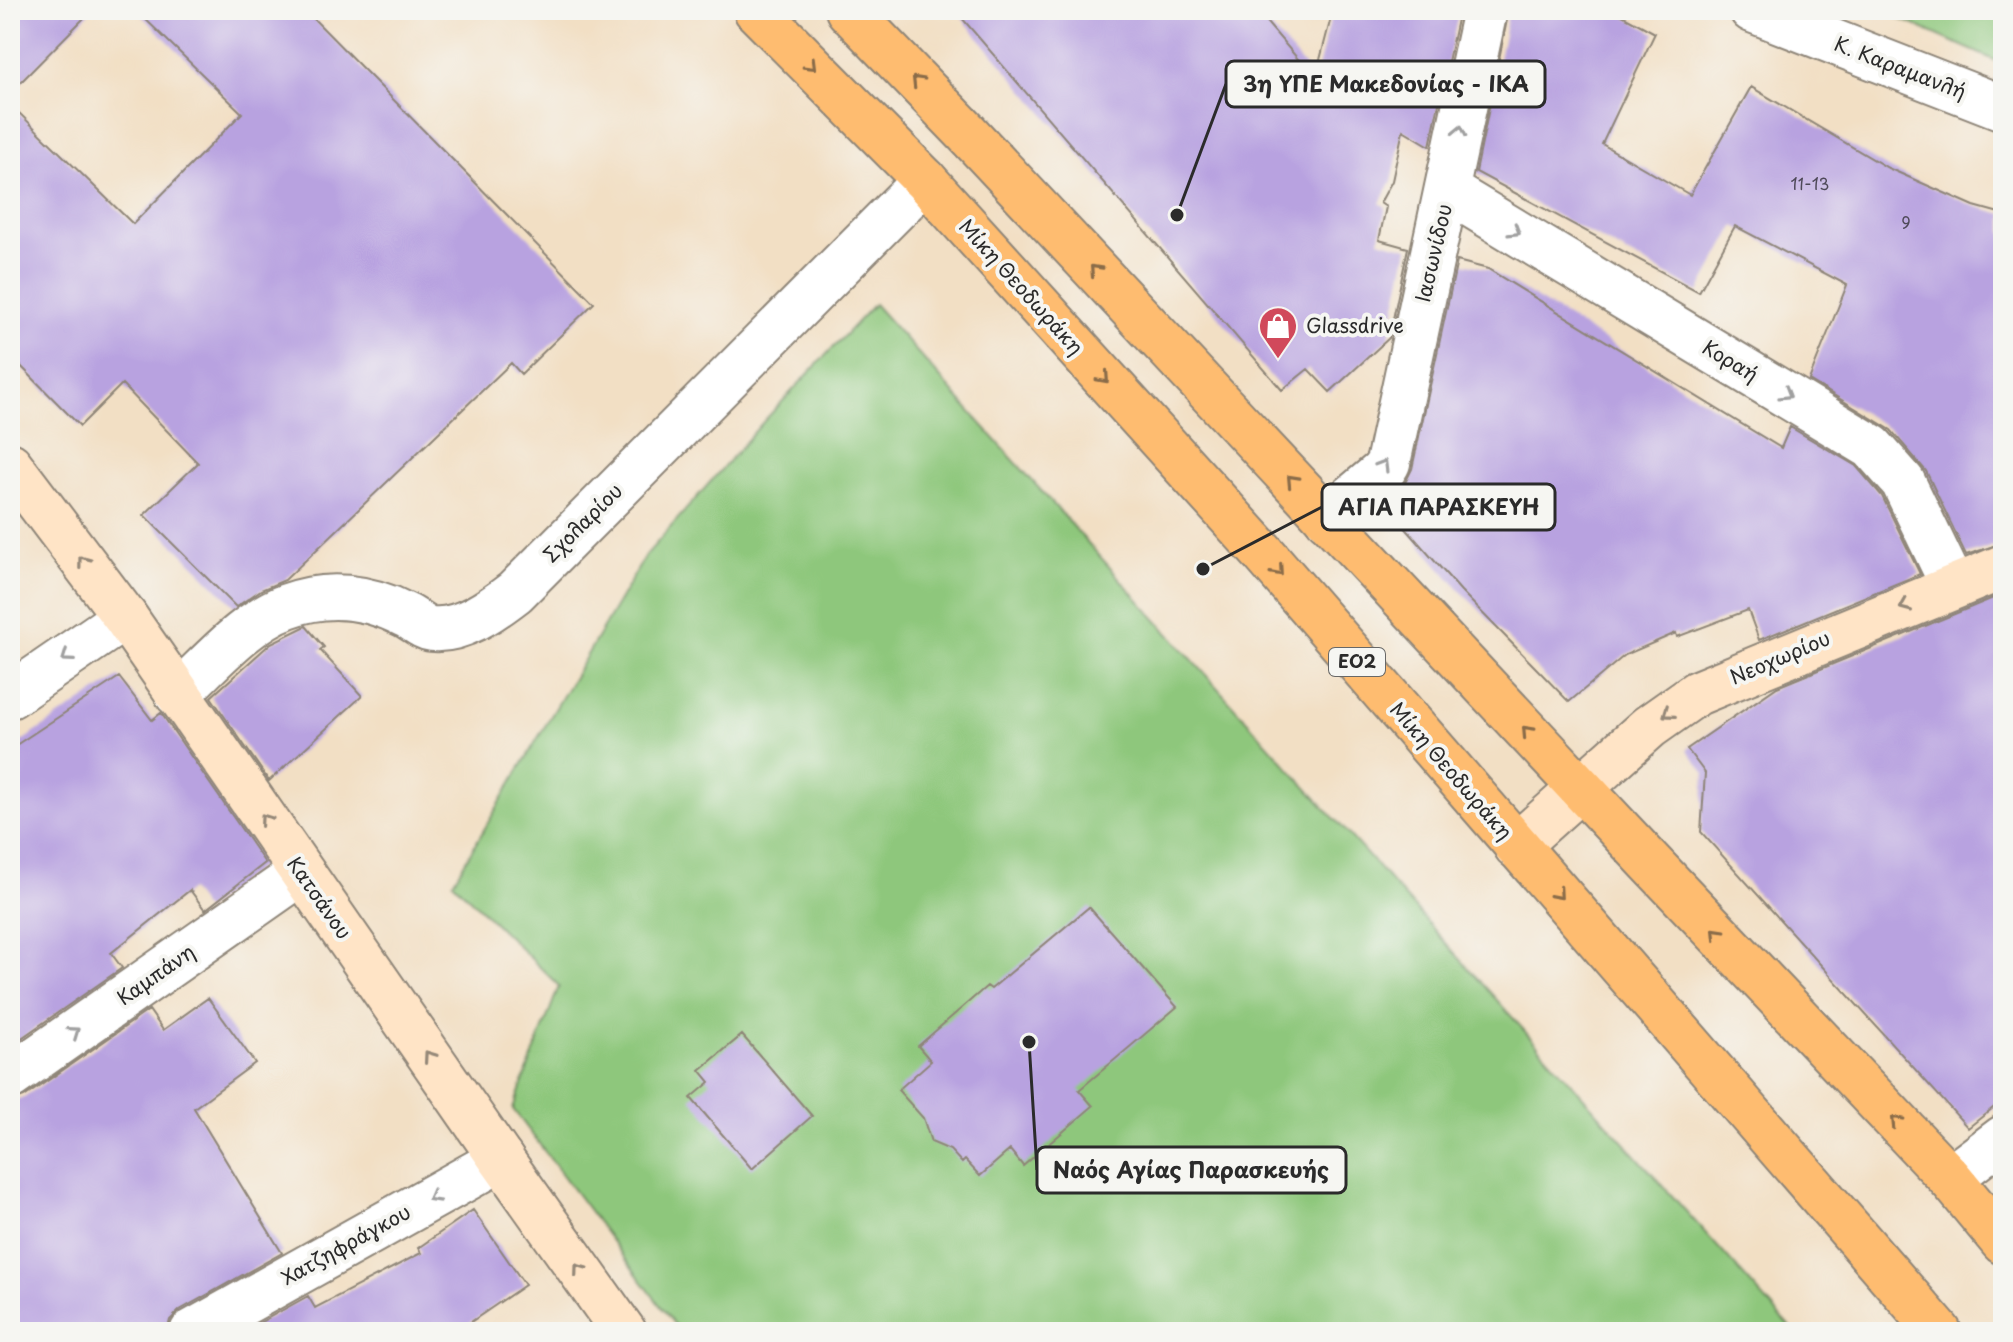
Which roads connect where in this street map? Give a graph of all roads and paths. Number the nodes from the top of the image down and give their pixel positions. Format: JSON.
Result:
{"nodes":[{"id":1,"x":756,"y":10,"type":"edge"},
{"id":2,"x":848,"y":10,"type":"edge"},
{"id":3,"x":1485,"y":10,"type":"edge"},
{"id":4,"x":1752,"y":10,"type":"edge"},
{"id":5,"x":2003,"y":108,"type":"edge"},
{"id":6,"x":925,"y":180,"type":"junction"},
{"id":7,"x":1448,"y":191,"type":"junction"},
{"id":8,"x":10,"y":465,"type":"edge"},
{"id":9,"x":1327,"y":518,"type":"junction"},
{"id":10,"x":2003,"y":567,"type":"edge"},
{"id":11,"x":1953,"y":586,"type":"junction"},
{"id":12,"x":125,"y":617,"type":"junction"},
{"id":13,"x":177,"y":694,"type":"junction"},
{"id":14,"x":10,"y":696,"type":"edge"},
{"id":15,"x":1580,"y":788,"type":"junction"},
{"id":16,"x":1516,"y":846,"type":"junction"},
{"id":17,"x":301,"y":873,"type":"junction"},
{"id":18,"x":10,"y":1077,"type":"edge"},
{"id":19,"x":2003,"y":1138,"type":"edge"},
{"id":20,"x":501,"y":1159,"type":"junction"},
{"id":21,"x":1950,"y":1178,"type":"junction"},
{"id":22,"x":2003,"y":1242,"type":"edge"},
{"id":23,"x":192,"y":1332,"type":"edge"},
{"id":24,"x":624,"y":1332,"type":"edge"},
{"id":25,"x":1939,"y":1332,"type":"edge"}],
"edges":[{"from":1,"to":6,"type":"highway","name":"Μίκη Θεοδωράκη","number":"ΕΟ2","one_way":true},
{"from":9,"to":2,"type":"highway","one_way":true},
{"from":7,"to":3,"type":"street","name":"Ιασωνίδου","one_way":true},
{"from":4,"to":5,"type":"street","name":"Κ. Καραμανλή"},
{"from":6,"to":13,"type":"street","name":"Σχολαρίου"},
{"from":6,"to":16,"type":"highway","name":"Μίκη Θεοδωράκη","number":"ΕΟ2","one_way":true},
{"from":9,"to":7,"type":"street","name":"Ιασωνίδου","one_way":true},
{"from":7,"to":11,"type":"street","name":"Κοραή","one_way":true},
{"from":12,"to":8,"type":"street","name":"Κατσάνου","one_way":true},
{"from":15,"to":9,"type":"highway","one_way":true},
{"from":10,"to":11,"type":"street","name":"Νεοχωρίου"},
{"from":11,"to":15,"type":"street","name":"Νεοχωρίου","one_way":true},
{"from":12,"to":13,"type":"street","name":"Κατσάνου"},
{"from":12,"to":14,"type":"street","one_way":true},
{"from":17,"to":13,"type":"street","name":"Κατσάνου","one_way":true},
{"from":15,"to":16,"type":"street","name":"Νεοχωρίου"},
{"from":21,"to":15,"type":"highway","one_way":true},
{"from":16,"to":25,"type":"highway","name":"Μίκη Θεοδωράκη","number":"ΕΟ2","one_way":true},
{"from":18,"to":17,"type":"street","name":"Καμπάνη","one_way":true},
{"from":20,"to":17,"type":"street","name":"Κατσάνου","one_way":true},
{"from":19,"to":21,"type":"street"},
{"from":20,"to":23,"type":"street","name":"Χατζηφράγκου","one_way":true},
{"from":24,"to":20,"type":"street","name":"Κατσάνου","one_way":true},
{"from":21,"to":22,"type":"highway"}]}
